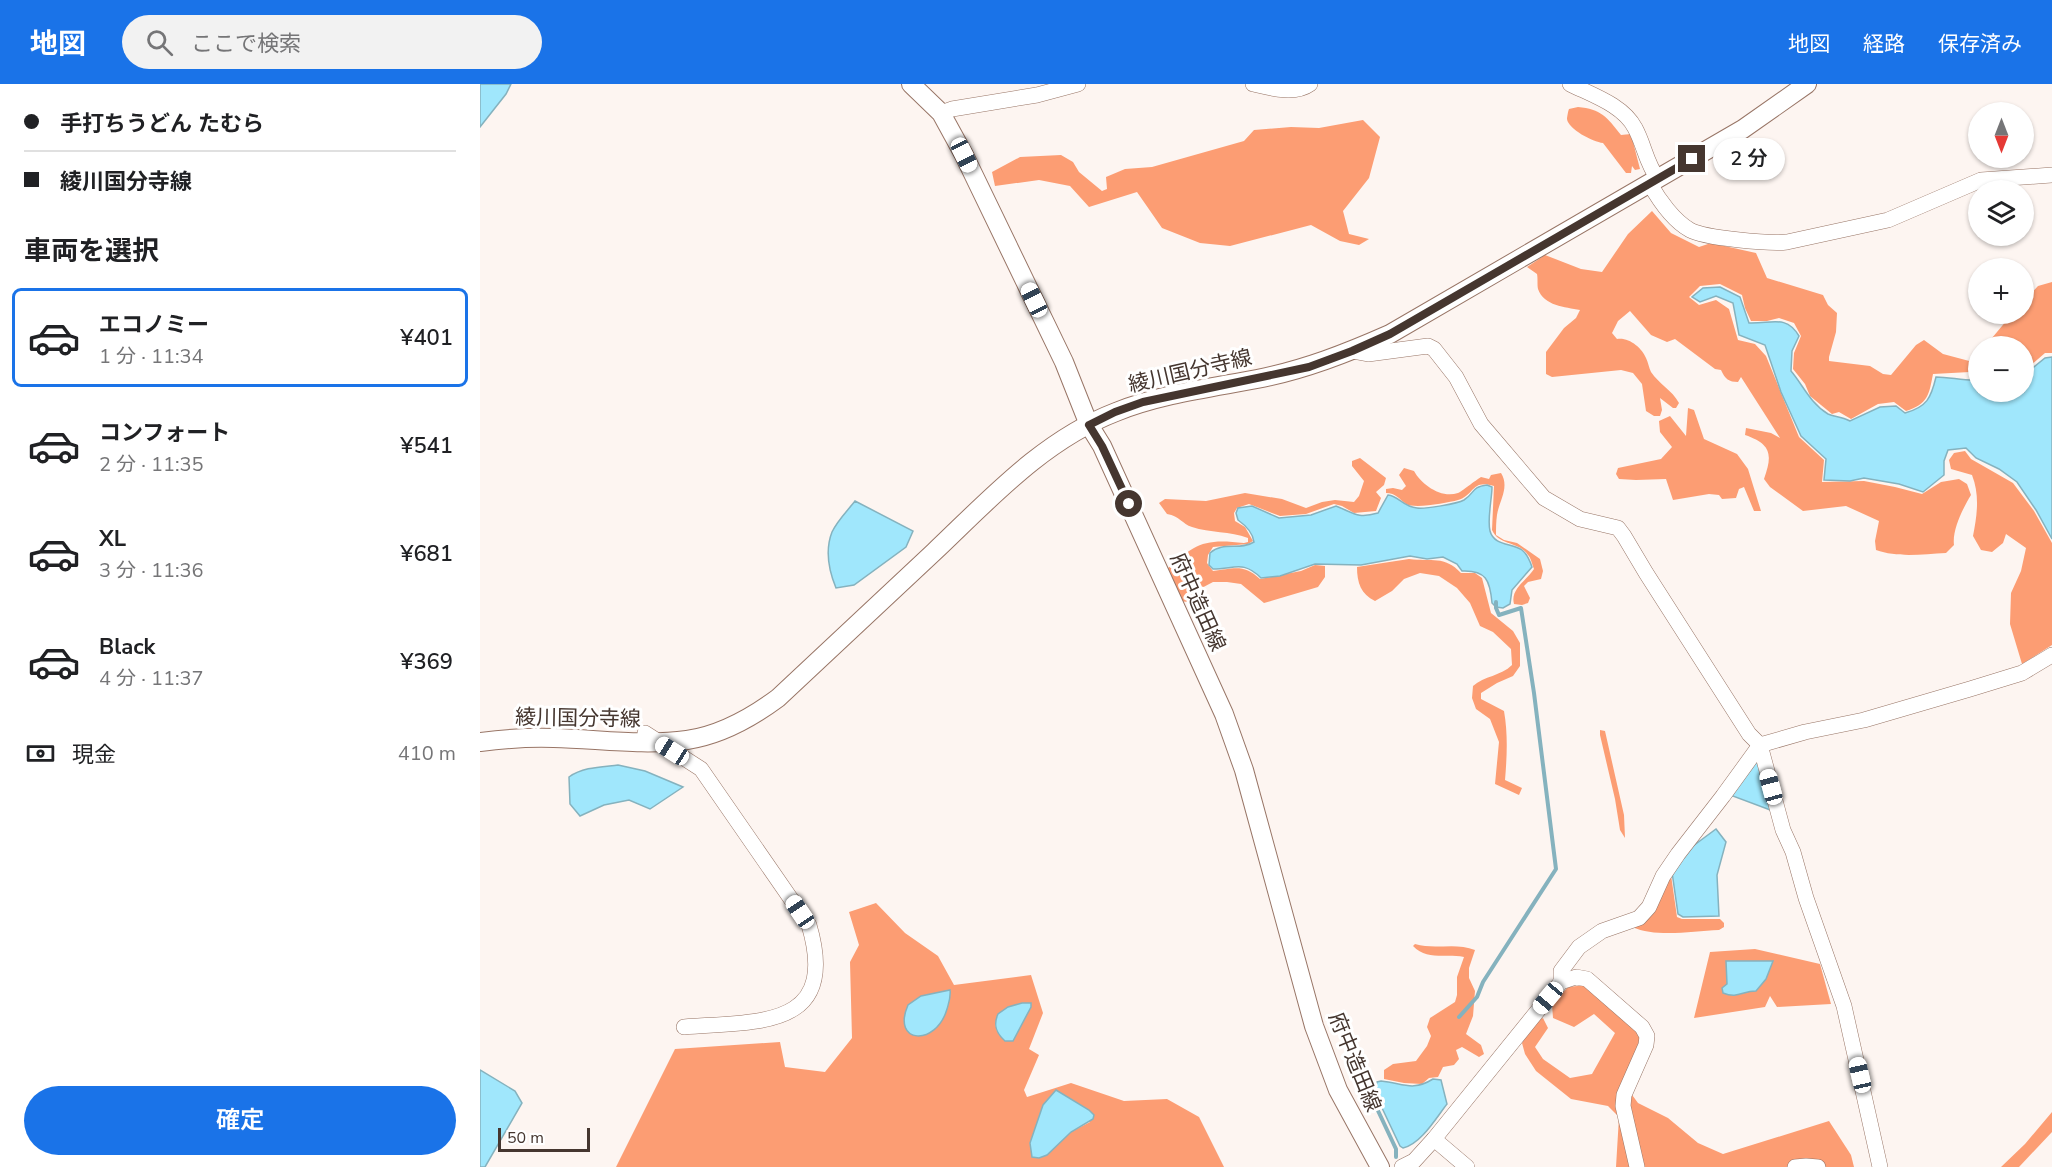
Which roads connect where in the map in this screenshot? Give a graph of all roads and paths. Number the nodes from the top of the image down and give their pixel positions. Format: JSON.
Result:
{"nodes":[{"id":1,"x":911,"y":84,"type":"edge"},
{"id":2,"x":1078,"y":84,"type":"edge"},
{"id":3,"x":1253,"y":84,"type":"edge"},
{"id":4,"x":1310,"y":84,"type":"edge"},
{"id":5,"x":1570,"y":84,"type":"edge"},
{"id":6,"x":1808,"y":84,"type":"edge"},
{"id":7,"x":941,"y":113,"type":"junction"},
{"id":8,"x":2052,"y":175,"type":"edge"},
{"id":9,"x":1654,"y":181,"type":"junction"},
{"id":10,"x":1352,"y":351,"type":"junction"},
{"id":11,"x":1089,"y":425,"type":"junction"},
{"id":12,"x":2052,"y":655,"type":"edge"},
{"id":13,"x":651,"y":738,"type":"junction"},
{"id":14,"x":480,"y":742,"type":"edge"},
{"id":15,"x":1760,"y":745,"type":"junction"},
{"id":16,"x":1561,"y":982,"type":"junction"},
{"id":17,"x":684,"y":1027,"type":"dead end"},
{"id":18,"x":1434,"y":1138,"type":"junction"},
{"id":19,"x":1380,"y":1167,"type":"edge"},
{"id":20,"x":1402,"y":1167,"type":"edge"},
{"id":21,"x":1467,"y":1167,"type":"edge"},
{"id":22,"x":1637,"y":1167,"type":"edge"},
{"id":23,"x":1795,"y":1167,"type":"edge"},
{"id":24,"x":1818,"y":1167,"type":"edge"},
{"id":25,"x":1880,"y":1167,"type":"edge"}],
"edges":[{"from":1,"to":7,"type":"main road","name":"府中造田線"},
{"from":2,"to":7,"type":"street"},
{"from":3,"to":4,"type":"street"},
{"from":5,"to":9,"type":"street"},
{"from":6,"to":9,"type":"main road","name":"綾川国分寺線"},
{"from":7,"to":11,"type":"main road","name":"府中造田線"},
{"from":8,"to":9,"type":"street"},
{"from":9,"to":10,"type":"main road","name":"綾川国分寺線"},
{"from":10,"to":11,"type":"main road","name":"綾川国分寺線"},
{"from":10,"to":15,"type":"street"},
{"from":11,"to":13,"type":"main road","name":"綾川国分寺線"},
{"from":11,"to":19,"type":"main road","name":"府中造田線"},
{"from":12,"to":15,"type":"street"},
{"from":13,"to":14,"type":"main road","name":"綾川国分寺線"},
{"from":13,"to":17,"type":"street"},
{"from":15,"to":16,"type":"street"},
{"from":15,"to":25,"type":"street"},
{"from":16,"to":18,"type":"street"},
{"from":16,"to":22,"type":"street"},
{"from":18,"to":20,"type":"street"},
{"from":18,"to":21,"type":"street"},
{"from":23,"to":24,"type":"street"}]}
